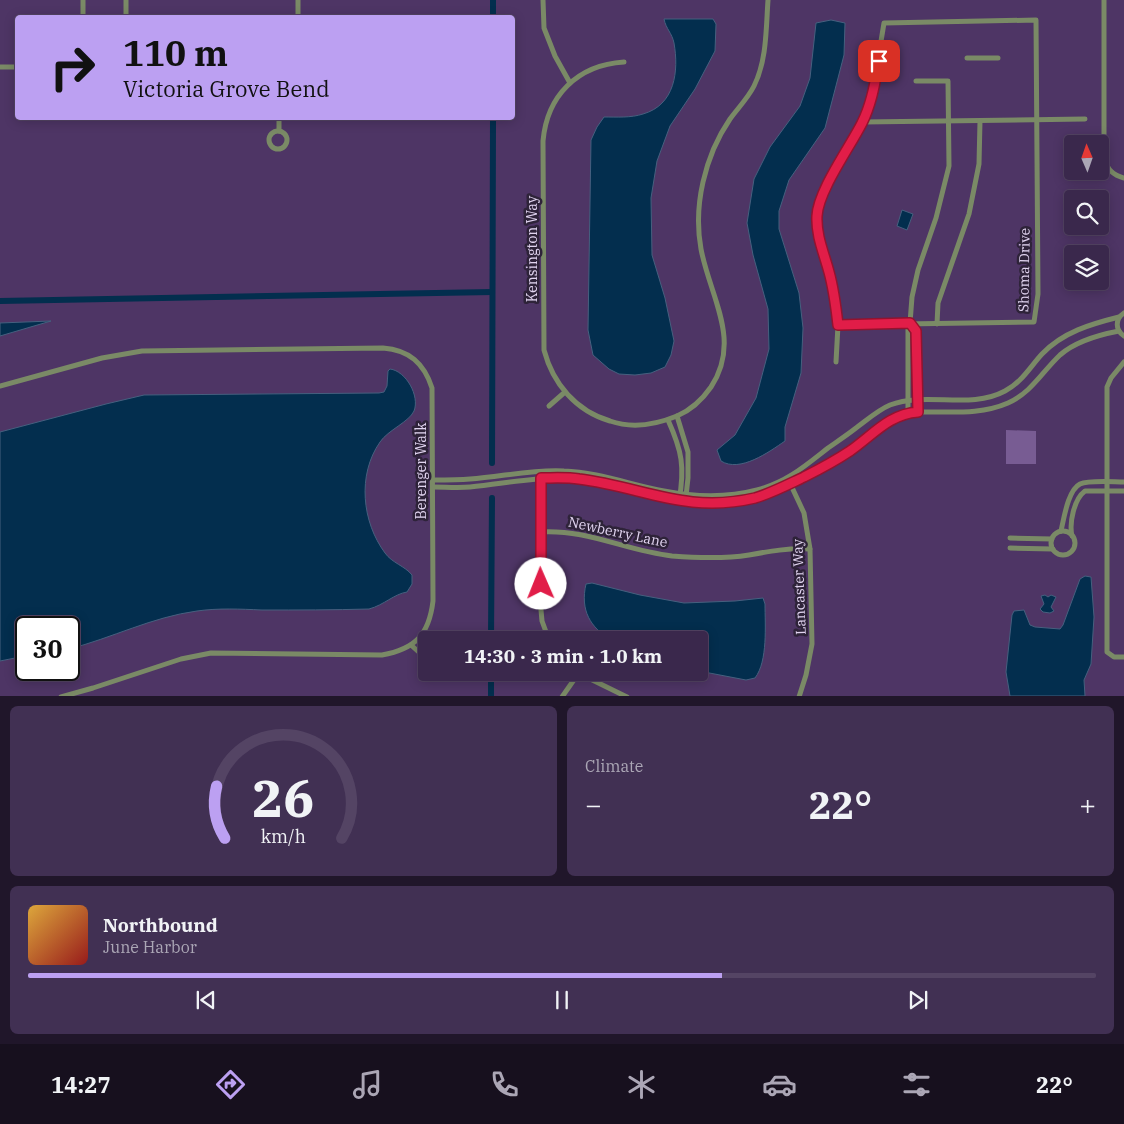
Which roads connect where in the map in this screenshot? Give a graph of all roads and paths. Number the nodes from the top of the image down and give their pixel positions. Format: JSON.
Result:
{"nodes":[{"id":1,"x":83,"y":0,"type":"edge"},
{"id":2,"x":126,"y":0,"type":"edge"},
{"id":3,"x":298,"y":0,"type":"edge"},
{"id":4,"x":543,"y":0,"type":"edge"},
{"id":5,"x":768,"y":0,"type":"edge"},
{"id":6,"x":1104,"y":0,"type":"edge"},
{"id":7,"x":83,"y":15,"type":"edge"},
{"id":8,"x":126,"y":15,"type":"edge"},
{"id":9,"x":298,"y":15,"type":"edge"},
{"id":10,"x":968,"y":58,"type":"dead end"},
{"id":11,"x":998,"y":58,"type":"dead end"},
{"id":12,"x":624,"y":62,"type":"dead end"},
{"id":13,"x":0,"y":67,"type":"edge"},
{"id":14,"x":15,"y":67,"type":"edge"},
{"id":15,"x":916,"y":81,"type":"dead end"},
{"id":16,"x":570,"y":83,"type":"junction"},
{"id":17,"x":1085,"y":119,"type":"dead end"},
{"id":18,"x":279,"y":120,"type":"edge"},
{"id":19,"x":980,"y":120,"type":"junction"},
{"id":20,"x":1037,"y":120,"type":"junction"},
{"id":21,"x":948,"y":121,"type":"junction"},
{"id":22,"x":863,"y":122,"type":"junction"},
{"id":23,"x":279,"y":131,"type":"dead end"},
{"id":24,"x":1124,"y":178,"type":"edge"},
{"id":25,"x":1123,"y":313,"type":"edge"},
{"id":26,"x":910,"y":323,"type":"junction"},
{"id":27,"x":937,"y":324,"type":"junction"},
{"id":28,"x":838,"y":325,"type":"junction"},
{"id":29,"x":1119,"y":331,"type":"junction"},
{"id":30,"x":1124,"y":336,"type":"edge"},
{"id":31,"x":836,"y":362,"type":"dead end"},
{"id":32,"x":1124,"y":362,"type":"edge"},
{"id":33,"x":0,"y":386,"type":"edge"},
{"id":34,"x":565,"y":392,"type":"junction"},
{"id":35,"x":918,"y":400,"type":"junction"},
{"id":36,"x":907,"y":401,"type":"junction"},
{"id":37,"x":550,"y":406,"type":"dead end"},
{"id":38,"x":918,"y":412,"type":"junction"},
{"id":39,"x":908,"y":413,"type":"junction"},
{"id":40,"x":677,"y":416,"type":"junction"},
{"id":41,"x":668,"y":420,"type":"junction"},
{"id":42,"x":540,"y":471,"type":"junction"},
{"id":43,"x":541,"y":478,"type":"junction"},
{"id":44,"x":433,"y":480,"type":"junction"},
{"id":45,"x":789,"y":481,"type":"junction"},
{"id":46,"x":1108,"y":482,"type":"junction"},
{"id":47,"x":1124,"y":482,"type":"edge"},
{"id":48,"x":433,"y":487,"type":"junction"},
{"id":49,"x":1108,"y":491,"type":"junction"},
{"id":50,"x":1124,"y":491,"type":"edge"},
{"id":51,"x":683,"y":494,"type":"junction"},
{"id":52,"x":682,"y":501,"type":"junction"},
{"id":53,"x":1061,"y":531,"type":"junction"},
{"id":54,"x":540,"y":532,"type":"junction"},
{"id":55,"x":1072,"y":536,"type":"junction"},
{"id":56,"x":1010,"y":538,"type":"dead end"},
{"id":57,"x":1052,"y":539,"type":"junction"},
{"id":58,"x":810,"y":548,"type":"junction"},
{"id":59,"x":1010,"y":548,"type":"dead end"},
{"id":60,"x":1053,"y":549,"type":"junction"},
{"id":61,"x":424,"y":631,"type":"edge"},
{"id":62,"x":546,"y":631,"type":"edge"},
{"id":63,"x":418,"y":638,"type":"edge"},
{"id":64,"x":411,"y":645,"type":"junction"},
{"id":65,"x":418,"y":651,"type":"edge"},
{"id":66,"x":1124,"y":657,"type":"edge"},
{"id":67,"x":572,"y":681,"type":"edge"},
{"id":68,"x":594,"y":681,"type":"edge"},
{"id":69,"x":61,"y":696,"type":"edge"},
{"id":70,"x":562,"y":696,"type":"edge"},
{"id":71,"x":627,"y":696,"type":"edge"},
{"id":72,"x":799,"y":696,"type":"edge"}],
"edges":[{"from":1,"to":7,"type":"street"},
{"from":2,"to":8,"type":"street"},
{"from":3,"to":9,"type":"street"},
{"from":4,"to":16,"type":"street"},
{"from":5,"to":40,"type":"street","name":"Kensington Way"},
{"from":6,"to":24,"type":"street"},
{"from":10,"to":11,"type":"street"},
{"from":12,"to":16,"type":"street"},
{"from":13,"to":14,"type":"street"},
{"from":15,"to":21,"type":"street"},
{"from":16,"to":34,"type":"street","name":"Kensington Way"},
{"from":17,"to":20,"type":"street"},
{"from":18,"to":23,"type":"street"},
{"from":19,"to":20,"type":"street"},
{"from":19,"to":21,"type":"street"},
{"from":19,"to":27,"type":"street"},
{"from":20,"to":22,"type":"street","name":"Shoma Drive"},
{"from":20,"to":27,"type":"street","name":"Shoma Drive"},
{"from":21,"to":22,"type":"street"},
{"from":21,"to":26,"type":"street"},
{"from":22,"to":28,"type":"street","name":"Shoma Drive"},
{"from":25,"to":29,"type":"street"},
{"from":25,"to":35,"type":"street"},
{"from":26,"to":27,"type":"street","name":"Shoma Drive"},
{"from":26,"to":28,"type":"street","name":"Shoma Drive"},
{"from":26,"to":35,"type":"street"},
{"from":26,"to":36,"type":"street"},
{"from":28,"to":31,"type":"street","name":"Shoma Drive"},
{"from":29,"to":30,"type":"street"},
{"from":29,"to":38,"type":"street"},
{"from":32,"to":46,"type":"street"},
{"from":33,"to":44,"type":"street","name":"Berenger Walk"},
{"from":34,"to":37,"type":"street"},
{"from":34,"to":41,"type":"street","name":"Kensington Way"},
{"from":35,"to":36,"type":"street"},
{"from":35,"to":38,"type":"street"},
{"from":36,"to":39,"type":"street"},
{"from":36,"to":45,"type":"street"},
{"from":38,"to":39,"type":"street"},
{"from":39,"to":45,"type":"street"},
{"from":40,"to":41,"type":"street","name":"Kensington Way"},
{"from":40,"to":51,"type":"street"},
{"from":41,"to":51,"type":"street"},
{"from":42,"to":43,"type":"street"},
{"from":42,"to":44,"type":"street"},
{"from":42,"to":51,"type":"street"},
{"from":43,"to":48,"type":"street"},
{"from":43,"to":52,"type":"street"},
{"from":43,"to":54,"type":"street"},
{"from":44,"to":48,"type":"street","name":"Berenger Walk"},
{"from":45,"to":51,"type":"street"},
{"from":45,"to":52,"type":"street"},
{"from":45,"to":58,"type":"street","name":"Lancaster Way"},
{"from":46,"to":47,"type":"street"},
{"from":46,"to":49,"type":"street"},
{"from":46,"to":53,"type":"street"},
{"from":48,"to":61,"type":"street","name":"Berenger Walk"},
{"from":49,"to":50,"type":"street"},
{"from":49,"to":55,"type":"street"},
{"from":49,"to":66,"type":"street"},
{"from":51,"to":52,"type":"street"},
{"from":53,"to":55,"type":"street"},
{"from":53,"to":57,"type":"street"},
{"from":54,"to":58,"type":"street","name":"Newberry Lane"},
{"from":54,"to":62,"type":"street"},
{"from":55,"to":60,"type":"street"},
{"from":56,"to":57,"type":"street"},
{"from":57,"to":60,"type":"street"},
{"from":58,"to":72,"type":"street","name":"Lancaster Way"},
{"from":59,"to":60,"type":"street"},
{"from":63,"to":64,"type":"street","name":"Berenger Walk"},
{"from":64,"to":65,"type":"street"},
{"from":64,"to":69,"type":"street","name":"Berenger Walk"},
{"from":67,"to":70,"type":"street"},
{"from":68,"to":71,"type":"street"}]}
